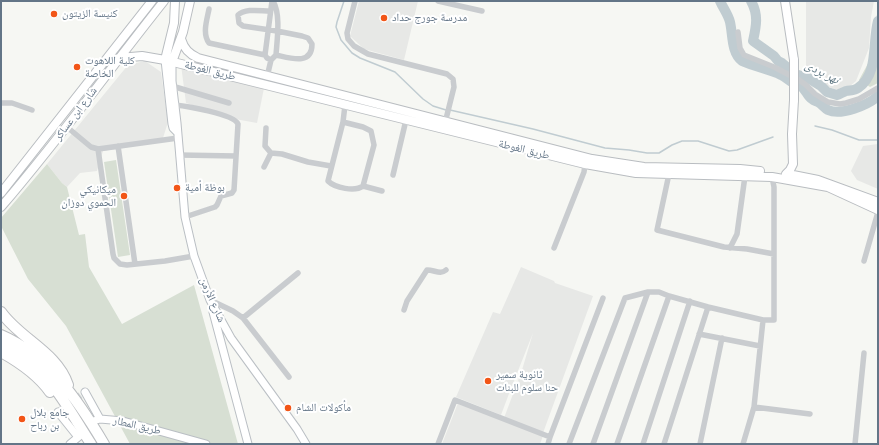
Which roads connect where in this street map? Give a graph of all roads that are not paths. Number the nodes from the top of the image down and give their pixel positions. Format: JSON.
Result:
{"nodes":[{"id":1,"x":152,"y":1,"type":"edge"},
{"id":2,"x":164,"y":1,"type":"edge"},
{"id":3,"x":176,"y":1,"type":"edge"},
{"id":4,"x":190,"y":1,"type":"edge"},
{"id":5,"x":272,"y":1,"type":"edge"},
{"id":6,"x":355,"y":1,"type":"edge"},
{"id":7,"x":438,"y":1,"type":"edge"},
{"id":8,"x":785,"y":1,"type":"edge"},
{"id":9,"x":209,"y":9,"type":"dead end"},
{"id":10,"x":270,"y":11,"type":"junction"},
{"id":11,"x":482,"y":11,"type":"dead end"},
{"id":12,"x":269,"y":29,"type":"junction"},
{"id":13,"x":277,"y":31,"type":"junction"},
{"id":14,"x":738,"y":32,"type":"dead end"},
{"id":15,"x":180,"y":39,"type":"junction"},
{"id":16,"x":265,"y":55,"type":"junction"},
{"id":17,"x":273,"y":57,"type":"junction"},
{"id":18,"x":119,"y":58,"type":"junction"},
{"id":19,"x":169,"y":61,"type":"junction"},
{"id":20,"x":267,"y":77,"type":"junction"},
{"id":21,"x":172,"y":86,"type":"junction"},
{"id":22,"x":878,"y":88,"type":"edge"},
{"id":23,"x":1,"y":103,"type":"edge"},
{"id":24,"x":229,"y":103,"type":"dead end"},
{"id":25,"x":174,"y":105,"type":"junction"},
{"id":26,"x":345,"y":105,"type":"junction"},
{"id":27,"x":32,"y":110,"type":"dead end"},
{"id":28,"x":794,"y":115,"type":"junction"},
{"id":29,"x":446,"y":118,"type":"junction"},
{"id":30,"x":406,"y":120,"type":"junction"},
{"id":31,"x":343,"y":122,"type":"junction"},
{"id":32,"x":67,"y":127,"type":"junction"},
{"id":33,"x":266,"y":128,"type":"dead end"},
{"id":34,"x":443,"y":129,"type":"junction"},
{"id":35,"x":178,"y":135,"type":"junction"},
{"id":36,"x":118,"y":146,"type":"junction"},
{"id":37,"x":98,"y":149,"type":"junction"},
{"id":38,"x":270,"y":153,"type":"junction"},
{"id":39,"x":179,"y":155,"type":"junction"},
{"id":40,"x":236,"y":156,"type":"junction"},
{"id":41,"x":585,"y":164,"type":"junction"},
{"id":42,"x":331,"y":166,"type":"junction"},
{"id":43,"x":264,"y":167,"type":"dead end"},
{"id":44,"x":669,"y":174,"type":"junction"},
{"id":45,"x":786,"y":174,"type":"junction"},
{"id":46,"x":393,"y":175,"type":"dead end"},
{"id":47,"x":745,"y":176,"type":"junction"},
{"id":48,"x":772,"y":177,"type":"junction"},
{"id":49,"x":802,"y":177,"type":"junction"},
{"id":50,"x":363,"y":186,"type":"junction"},
{"id":51,"x":382,"y":191,"type":"dead end"},
{"id":52,"x":1,"y":193,"type":"edge"},
{"id":53,"x":878,"y":202,"type":"edge"},
{"id":54,"x":1,"y":208,"type":"edge"},
{"id":55,"x":878,"y":211,"type":"edge"},
{"id":56,"x":185,"y":217,"type":"junction"},
{"id":57,"x":554,"y":248,"type":"dead end"},
{"id":58,"x":730,"y":248,"type":"junction"},
{"id":59,"x":774,"y":254,"type":"junction"},
{"id":60,"x":194,"y":256,"type":"junction"},
{"id":61,"x":864,"y":261,"type":"dead end"},
{"id":62,"x":135,"y":264,"type":"junction"},
{"id":63,"x":446,"y":270,"type":"dead end"},
{"id":64,"x":298,"y":273,"type":"dead end"},
{"id":65,"x":648,"y":292,"type":"junction"},
{"id":66,"x":669,"y":296,"type":"junction"},
{"id":67,"x":603,"y":298,"type":"dead end"},
{"id":68,"x":210,"y":300,"type":"junction"},
{"id":69,"x":690,"y":301,"type":"junction"},
{"id":70,"x":708,"y":307,"type":"junction"},
{"id":71,"x":404,"y":310,"type":"dead end"},
{"id":72,"x":1,"y":312,"type":"edge"},
{"id":73,"x":243,"y":318,"type":"junction"},
{"id":74,"x":763,"y":320,"type":"junction"},
{"id":75,"x":699,"y":334,"type":"junction"},
{"id":76,"x":1,"y":335,"type":"edge"},
{"id":77,"x":231,"y":338,"type":"junction"},
{"id":78,"x":722,"y":338,"type":"junction"},
{"id":79,"x":1,"y":343,"type":"edge"},
{"id":80,"x":221,"y":343,"type":"junction"},
{"id":81,"x":760,"y":346,"type":"junction"},
{"id":82,"x":1,"y":352,"type":"edge"},
{"id":83,"x":864,"y":353,"type":"dead end"},
{"id":84,"x":289,"y":377,"type":"dead end"},
{"id":85,"x":84,"y":392,"type":"dead end"},
{"id":86,"x":71,"y":395,"type":"junction"},
{"id":87,"x":754,"y":407,"type":"junction"},
{"id":88,"x":58,"y":412,"type":"dead end"},
{"id":89,"x":73,"y":414,"type":"junction"},
{"id":90,"x":810,"y":414,"type":"dead end"},
{"id":91,"x":95,"y":420,"type":"junction"},
{"id":92,"x":550,"y":437,"type":"junction"},
{"id":93,"x":81,"y":441,"type":"edge"},
{"id":94,"x":104,"y":444,"type":"edge"},
{"id":95,"x":206,"y":444,"type":"edge"},
{"id":96,"x":248,"y":444,"type":"edge"},
{"id":97,"x":306,"y":444,"type":"edge"},
{"id":98,"x":438,"y":444,"type":"edge"},
{"id":99,"x":548,"y":444,"type":"edge"},
{"id":100,"x":569,"y":444,"type":"edge"},
{"id":101,"x":593,"y":444,"type":"edge"},
{"id":102,"x":616,"y":444,"type":"edge"},
{"id":103,"x":642,"y":444,"type":"edge"},
{"id":104,"x":664,"y":444,"type":"edge"},
{"id":105,"x":700,"y":444,"type":"edge"},
{"id":106,"x":743,"y":444,"type":"edge"},
{"id":107,"x":855,"y":444,"type":"edge"}],
"edges":[{"from":1,"to":52,"type":"main road","name":"شارع ابن عساكر"},
{"from":2,"to":18,"type":"main road","name":"شارع ابن عساكر"},
{"from":3,"to":19,"type":"main road"},
{"from":4,"to":15,"type":"main road"},
{"from":5,"to":10,"type":"street"},
{"from":5,"to":13,"type":"street"},
{"from":6,"to":29,"type":"street"},
{"from":7,"to":11,"type":"street"},
{"from":8,"to":28,"type":"main road","bridge":true},
{"from":9,"to":16,"type":"street"},
{"from":10,"to":12,"type":"street"},
{"from":10,"to":12,"type":"street"},
{"from":12,"to":13,"type":"street"},
{"from":12,"to":16,"type":"street"},
{"from":13,"to":17,"type":"street"},
{"from":13,"to":17,"type":"street"},
{"from":14,"to":22,"type":"street"},
{"from":15,"to":19,"type":"main road"},
{"from":15,"to":20,"type":"main road"},
{"from":16,"to":17,"type":"street"},
{"from":17,"to":20,"type":"street"},
{"from":18,"to":19,"type":"main road","name":"طريق الغوطة"},
{"from":18,"to":32,"type":"main road","name":"شارع ابن عساكر"},
{"from":19,"to":21,"type":"main road","name":"شارع الأرمن"},
{"from":19,"to":26,"type":"main road","name":"طريق الغوطة"},
{"from":19,"to":35,"type":"main road","name":"شارع الأرمن"},
{"from":20,"to":29,"type":"main road"},
{"from":21,"to":24,"type":"street"},
{"from":21,"to":25,"type":"main road","name":"شارع الأرمن"},
{"from":23,"to":27,"type":"street"},
{"from":25,"to":35,"type":"main road","name":"شارع الأرمن"},
{"from":25,"to":40,"type":"street"},
{"from":26,"to":30,"type":"main road","name":"طريق الغوطة"},
{"from":26,"to":31,"type":"street"},
{"from":28,"to":45,"type":"main road"},
{"from":28,"to":49,"type":"main road"},
{"from":29,"to":34,"type":"street"},
{"from":29,"to":45,"type":"main road"},
{"from":30,"to":34,"type":"main road","name":"طريق الغوطة"},
{"from":30,"to":46,"type":"street"},
{"from":31,"to":42,"type":"street"},
{"from":31,"to":50,"type":"street"},
{"from":32,"to":37,"type":"street"},
{"from":32,"to":54,"type":"main road","name":"شارع ابن عساكر"},
{"from":33,"to":38,"type":"street"},
{"from":34,"to":41,"type":"main road","name":"طريق الغوطة"},
{"from":35,"to":36,"type":"street"},
{"from":35,"to":39,"type":"main road","name":"شارع الأرمن"},
{"from":36,"to":37,"type":"street"},
{"from":36,"to":62,"type":"street"},
{"from":37,"to":62,"type":"street"},
{"from":38,"to":42,"type":"street"},
{"from":38,"to":43,"type":"street"},
{"from":39,"to":40,"type":"street"},
{"from":39,"to":56,"type":"main road","name":"شارع الأرمن"},
{"from":40,"to":56,"type":"street"},
{"from":41,"to":44,"type":"main road","name":"طريق الغوطة"},
{"from":41,"to":57,"type":"street"},
{"from":42,"to":50,"type":"street"},
{"from":44,"to":47,"type":"main road","name":"طريق الغوطة"},
{"from":44,"to":58,"type":"street"},
{"from":45,"to":49,"type":"main road"},
{"from":47,"to":48,"type":"main road","name":"طريق الغوطة"},
{"from":47,"to":58,"type":"street"},
{"from":48,"to":55,"type":"main road","name":"طريق الغوطة"},
{"from":48,"to":59,"type":"street"},
{"from":49,"to":53,"type":"main road"},
{"from":50,"to":51,"type":"street"},
{"from":55,"to":61,"type":"street"},
{"from":56,"to":60,"type":"main road","name":"شارع الأرمن"},
{"from":58,"to":59,"type":"street"},
{"from":59,"to":74,"type":"street"},
{"from":60,"to":62,"type":"street"},
{"from":60,"to":68,"type":"main road","name":"شارع الأرمن"},
{"from":63,"to":71,"type":"street"},
{"from":64,"to":73,"type":"street"},
{"from":65,"to":66,"type":"street"},
{"from":65,"to":100,"type":"street"},
{"from":65,"to":101,"type":"street"},
{"from":66,"to":69,"type":"street"},
{"from":66,"to":102,"type":"street"},
{"from":67,"to":92,"type":"street"},
{"from":68,"to":73,"type":"street"},
{"from":68,"to":77,"type":"main road","name":"شارع الأرمن"},
{"from":68,"to":80,"type":"main road"},
{"from":69,"to":70,"type":"street"},
{"from":69,"to":103,"type":"street"},
{"from":70,"to":74,"type":"street"},
{"from":70,"to":75,"type":"street"},
{"from":72,"to":86,"type":"highway"},
{"from":73,"to":84,"type":"street"},
{"from":74,"to":81,"type":"street"},
{"from":75,"to":78,"type":"street"},
{"from":75,"to":104,"type":"street"},
{"from":76,"to":86,"type":"highway"},
{"from":77,"to":80,"type":"main road"},
{"from":77,"to":97,"type":"main road","name":"شارع الأرمن"},
{"from":78,"to":81,"type":"street"},
{"from":78,"to":105,"type":"street"},
{"from":79,"to":89,"type":"highway"},
{"from":80,"to":96,"type":"main road"},
{"from":81,"to":87,"type":"street"},
{"from":82,"to":89,"type":"highway"},
{"from":83,"to":107,"type":"street"},
{"from":85,"to":91,"type":"main road"},
{"from":86,"to":91,"type":"highway","name":"طريق المطار"},
{"from":87,"to":90,"type":"street"},
{"from":87,"to":106,"type":"street"},
{"from":88,"to":93,"type":"main road"},
{"from":89,"to":93,"type":"highway"},
{"from":91,"to":94,"type":"highway","name":"طريق المطار"},
{"from":91,"to":95,"type":"main road","name":"طريق المطار"},
{"from":92,"to":98,"type":"street"},
{"from":92,"to":99,"type":"street"}]}
